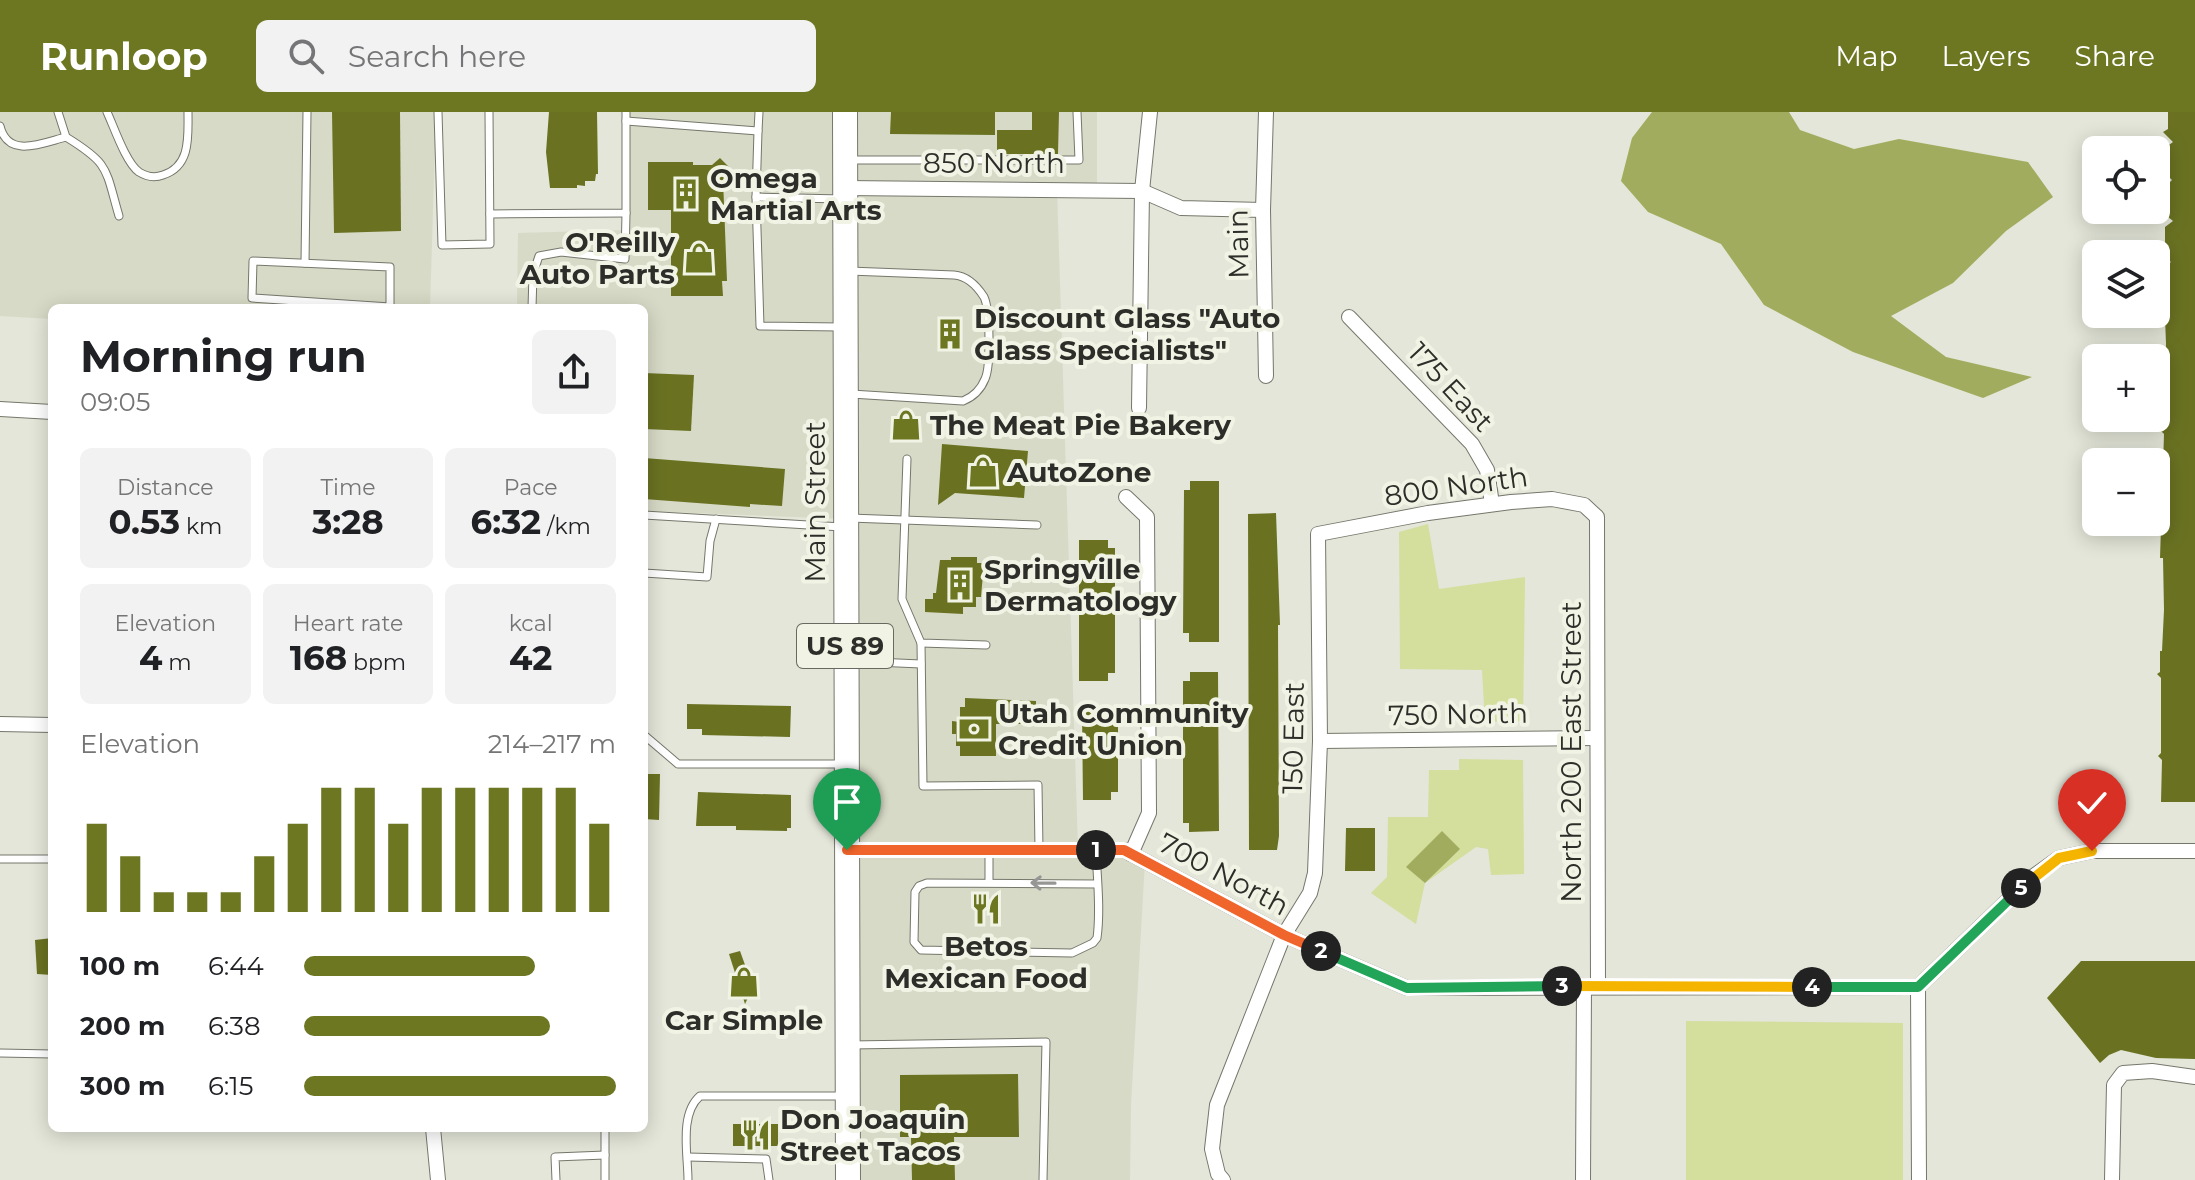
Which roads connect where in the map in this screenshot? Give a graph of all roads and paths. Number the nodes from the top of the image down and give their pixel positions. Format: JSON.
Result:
{"nodes":[{"id":1,"x":58,"y":112,"type":"edge"},
{"id":2,"x":107,"y":112,"type":"edge"},
{"id":3,"x":188,"y":112,"type":"edge"},
{"id":4,"x":307,"y":112,"type":"edge"},
{"id":5,"x":438,"y":112,"type":"edge"},
{"id":6,"x":489,"y":112,"type":"edge"},
{"id":7,"x":759,"y":112,"type":"edge"},
{"id":8,"x":845,"y":112,"type":"edge"},
{"id":9,"x":1077,"y":112,"type":"edge"},
{"id":10,"x":1150,"y":112,"type":"edge"},
{"id":11,"x":1266,"y":112,"type":"edge"},
{"id":12,"x":626,"y":116,"type":"edge"},
{"id":13,"x":0,"y":126,"type":"edge"},
{"id":14,"x":758,"y":131,"type":"junction"},
{"id":15,"x":66,"y":137,"type":"junction"},
{"id":16,"x":845,"y":160,"type":"junction"},
{"id":17,"x":1142,"y":191,"type":"junction"},
{"id":18,"x":845,"y":194,"type":"junction"},
{"id":19,"x":756,"y":197,"type":"junction"},
{"id":20,"x":1263,"y":210,"type":"junction"},
{"id":21,"x":626,"y":213,"type":"junction"},
{"id":22,"x":490,"y":214,"type":"junction"},
{"id":23,"x":119,"y":216,"type":"dead end"},
{"id":24,"x":305,"y":263,"type":"junction"},
{"id":25,"x":845,"y":271,"type":"junction"},
{"id":26,"x":344,"y":304,"type":"edge"},
{"id":27,"x":390,"y":304,"type":"edge"},
{"id":28,"x":532,"y":304,"type":"edge"},
{"id":29,"x":1349,"y":317,"type":"dead end"},
{"id":30,"x":845,"y":327,"type":"junction"},
{"id":31,"x":1266,"y":376,"type":"dead end"},
{"id":32,"x":845,"y":394,"type":"junction"},
{"id":33,"x":1139,"y":408,"type":"dead end"},
{"id":34,"x":0,"y":409,"type":"edge"},
{"id":35,"x":48,"y":412,"type":"edge"},
{"id":36,"x":907,"y":459,"type":"dead end"},
{"id":37,"x":1126,"y":497,"type":"dead end"},
{"id":38,"x":1492,"y":504,"type":"junction"},
{"id":39,"x":648,"y":515,"type":"edge"},
{"id":40,"x":1597,"y":517,"type":"joint"},
{"id":41,"x":716,"y":519,"type":"junction"},
{"id":42,"x":905,"y":519,"type":"junction"},
{"id":43,"x":844,"y":523,"type":"junction"},
{"id":44,"x":1037,"y":525,"type":"dead end"},
{"id":45,"x":1318,"y":534,"type":"joint"},
{"id":46,"x":648,"y":573,"type":"edge"},
{"id":47,"x":921,"y":643,"type":"junction"},
{"id":48,"x":986,"y":645,"type":"dead end"},
{"id":49,"x":845,"y":661,"type":"junction"},
{"id":50,"x":921,"y":664,"type":"junction"},
{"id":51,"x":0,"y":724,"type":"edge"},
{"id":52,"x":48,"y":725,"type":"edge"},
{"id":53,"x":648,"y":738,"type":"edge"},
{"id":54,"x":1596,"y":738,"type":"junction"},
{"id":55,"x":1320,"y":741,"type":"junction"},
{"id":56,"x":847,"y":764,"type":"junction"},
{"id":57,"x":847,"y":850,"type":"junction"},
{"id":58,"x":989,"y":850,"type":"junction"},
{"id":59,"x":1039,"y":850,"type":"junction"},
{"id":60,"x":1096,"y":850,"type":"junction"},
{"id":61,"x":2195,"y":851,"type":"edge"},
{"id":62,"x":1131,"y":854,"type":"junction"},
{"id":63,"x":0,"y":859,"type":"edge"},
{"id":64,"x":48,"y":859,"type":"edge"},
{"id":65,"x":989,"y":882,"type":"junction"},
{"id":66,"x":1097,"y":884,"type":"junction"},
{"id":67,"x":1284,"y":935,"type":"junction"},
{"id":68,"x":1591,"y":986,"type":"junction"},
{"id":69,"x":1918,"y":987,"type":"junction"},
{"id":70,"x":848,"y":1045,"type":"junction"},
{"id":71,"x":0,"y":1053,"type":"edge"},
{"id":72,"x":48,"y":1054,"type":"edge"},
{"id":73,"x":2195,"y":1077,"type":"edge"},
{"id":74,"x":848,"y":1096,"type":"junction"},
{"id":75,"x":433,"y":1132,"type":"edge"},
{"id":76,"x":605,"y":1132,"type":"edge"},
{"id":77,"x":605,"y":1155,"type":"junction"},
{"id":78,"x":688,"y":1157,"type":"junction"},
{"id":79,"x":438,"y":1180,"type":"edge"},
{"id":80,"x":556,"y":1180,"type":"edge"},
{"id":81,"x":605,"y":1180,"type":"edge"},
{"id":82,"x":688,"y":1180,"type":"edge"},
{"id":83,"x":769,"y":1180,"type":"edge"},
{"id":84,"x":848,"y":1180,"type":"edge"},
{"id":85,"x":1043,"y":1180,"type":"edge"},
{"id":86,"x":1223,"y":1180,"type":"edge"},
{"id":87,"x":1583,"y":1180,"type":"edge"},
{"id":88,"x":1919,"y":1180,"type":"edge"},
{"id":89,"x":2112,"y":1180,"type":"edge"}],
"edges":[{"from":1,"to":15,"type":"lane"},
{"from":2,"to":3,"type":"lane"},
{"from":4,"to":24,"type":"lane"},
{"from":5,"to":22,"type":"lane"},
{"from":6,"to":22,"type":"lane"},
{"from":7,"to":14,"type":"lane"},
{"from":8,"to":16,"type":"main road","name":"Main Street","number":"US 89"},
{"from":9,"to":16,"type":"lane"},
{"from":10,"to":17,"type":"street"},
{"from":11,"to":20,"type":"street","name":"Main"},
{"from":12,"to":14,"type":"lane"},
{"from":12,"to":21,"type":"lane"},
{"from":13,"to":15,"type":"lane"},
{"from":14,"to":19,"type":"lane"},
{"from":15,"to":23,"type":"lane"},
{"from":16,"to":18,"type":"main road","name":"Main Street","number":"US 89"},
{"from":17,"to":18,"type":"street","name":"850 North"},
{"from":17,"to":20,"type":"street"},
{"from":17,"to":33,"type":"street"},
{"from":18,"to":19,"type":"lane"},
{"from":18,"to":25,"type":"main road","name":"Main Street","number":"US 89"},
{"from":19,"to":30,"type":"lane"},
{"from":20,"to":31,"type":"street","name":"Main"},
{"from":21,"to":22,"type":"lane"},
{"from":21,"to":28,"type":"lane"},
{"from":24,"to":26,"type":"lane"},
{"from":24,"to":27,"type":"lane"},
{"from":25,"to":30,"type":"main road","name":"Main Street","number":"US 89"},
{"from":25,"to":32,"type":"lane"},
{"from":29,"to":38,"type":"street","name":"175 East"},
{"from":30,"to":32,"type":"main road","name":"Main Street","number":"US 89"},
{"from":32,"to":43,"type":"main road","name":"Main Street","number":"US 89"},
{"from":34,"to":35,"type":"street"},
{"from":36,"to":42,"type":"lane"},
{"from":37,"to":62,"type":"street"},
{"from":38,"to":40,"type":"street","name":"800 North"},
{"from":38,"to":45,"type":"street","name":"800 North"},
{"from":39,"to":41,"type":"lane"},
{"from":40,"to":54,"type":"street","name":"North 200 East Street"},
{"from":41,"to":43,"type":"lane"},
{"from":41,"to":46,"type":"lane"},
{"from":42,"to":43,"type":"lane"},
{"from":42,"to":44,"type":"lane"},
{"from":42,"to":47,"type":"lane"},
{"from":43,"to":49,"type":"main road","name":"Main Street","number":"US 89"},
{"from":45,"to":55,"type":"street","name":"150 East"},
{"from":47,"to":48,"type":"lane"},
{"from":47,"to":50,"type":"lane"},
{"from":49,"to":50,"type":"lane"},
{"from":49,"to":56,"type":"main road","name":"Main Street","number":"US 89"},
{"from":50,"to":59,"type":"lane"},
{"from":51,"to":52,"type":"street"},
{"from":53,"to":56,"type":"lane"},
{"from":54,"to":55,"type":"street","name":"750 North"},
{"from":54,"to":68,"type":"street","name":"North 200 East Street"},
{"from":55,"to":67,"type":"street","name":"150 East"},
{"from":56,"to":57,"type":"main road","name":"Main Street","number":"US 89"},
{"from":57,"to":58,"type":"street","name":"700 North"},
{"from":57,"to":70,"type":"main road","name":"Main Street","number":"US 89"},
{"from":58,"to":59,"type":"street","name":"700 North"},
{"from":58,"to":65,"type":"lane"},
{"from":59,"to":60,"type":"street","name":"700 North"},
{"from":60,"to":62,"type":"street","name":"700 North"},
{"from":60,"to":66,"type":"lane"},
{"from":61,"to":69,"type":"street"},
{"from":62,"to":67,"type":"street","name":"700 North"},
{"from":63,"to":64,"type":"lane"},
{"from":66,"to":65,"type":"lane","one_way":true},
{"from":65,"to":66,"type":"lane"},
{"from":67,"to":68,"type":"street","name":"700 North"},
{"from":67,"to":86,"type":"street","name":"150 East"},
{"from":68,"to":69,"type":"street","name":"700 North"},
{"from":68,"to":87,"type":"street","name":"North 200 East Street"},
{"from":69,"to":88,"type":"street"},
{"from":70,"to":74,"type":"main road","name":"Main Street","number":"US 89"},
{"from":70,"to":85,"type":"lane"},
{"from":71,"to":72,"type":"lane"},
{"from":73,"to":89,"type":"street"},
{"from":74,"to":78,"type":"lane"},
{"from":74,"to":84,"type":"main road","name":"Main Street","number":"US 89"},
{"from":75,"to":79,"type":"street"},
{"from":76,"to":77,"type":"lane"},
{"from":77,"to":80,"type":"lane"},
{"from":77,"to":81,"type":"lane"},
{"from":78,"to":82,"type":"lane"},
{"from":78,"to":83,"type":"lane"}]}
